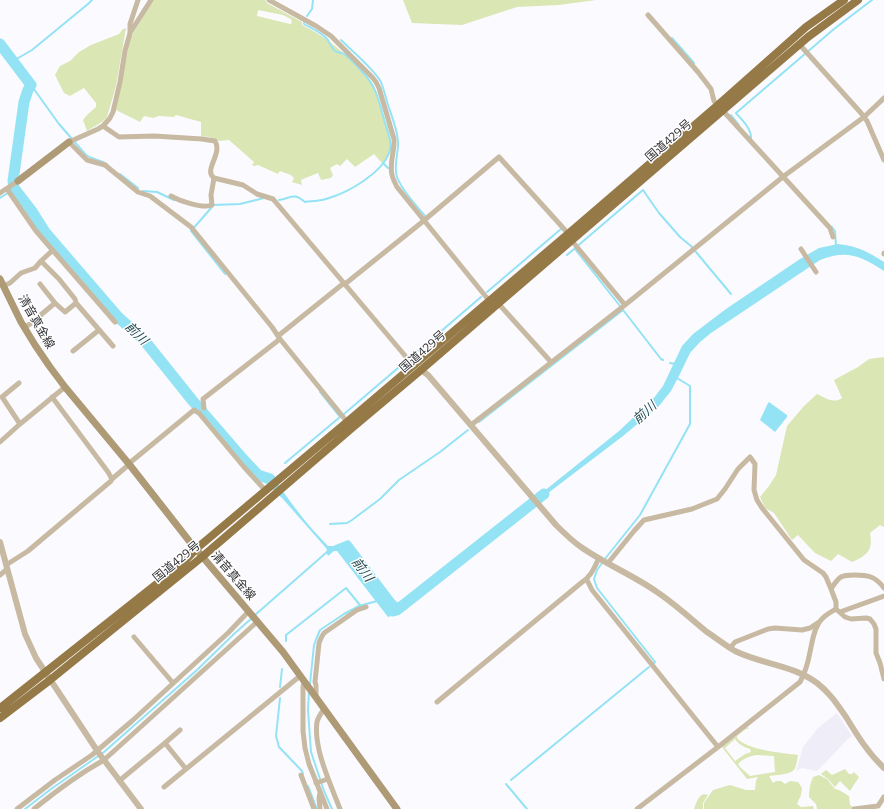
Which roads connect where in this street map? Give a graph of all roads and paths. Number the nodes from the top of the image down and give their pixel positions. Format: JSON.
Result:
{"nodes":[{"id":1,"x":138,"y":0,"type":"edge"},
{"id":2,"x":151,"y":0,"type":"edge"},
{"id":3,"x":269,"y":0,"type":"edge"},
{"id":4,"x":844,"y":0,"type":"edge"},
{"id":5,"x":858,"y":0,"type":"edge"},
{"id":6,"x":648,"y":15,"type":"dead end"},
{"id":7,"x":130,"y":33,"type":"junction"},
{"id":8,"x":804,"y":49,"type":"junction"},
{"id":9,"x":884,"y":98,"type":"edge"},
{"id":10,"x":721,"y":108,"type":"junction"},
{"id":11,"x":864,"y":117,"type":"junction"},
{"id":12,"x":103,"y":126,"type":"junction"},
{"id":13,"x":72,"y":141,"type":"junction"},
{"id":14,"x":884,"y":160,"type":"edge"},
{"id":15,"x":784,"y":176,"type":"junction"},
{"id":16,"x":214,"y":178,"type":"junction"},
{"id":17,"x":15,"y":183,"type":"joint"},
{"id":18,"x":8,"y":191,"type":"junction"},
{"id":19,"x":0,"y":193,"type":"edge"},
{"id":20,"x":171,"y":196,"type":"dead end"},
{"id":21,"x":424,"y":220,"type":"junction"},
{"id":22,"x":833,"y":237,"type":"dead end"},
{"id":23,"x":573,"y":242,"type":"junction"},
{"id":24,"x":53,"y":250,"type":"junction"},
{"id":25,"x":802,"y":250,"type":"dead end"},
{"id":26,"x":41,"y":261,"type":"junction"},
{"id":27,"x":815,"y":271,"type":"dead end"},
{"id":28,"x":0,"y":279,"type":"edge"},
{"id":29,"x":40,"y":284,"type":"dead end"},
{"id":30,"x":344,"y":284,"type":"junction"},
{"id":31,"x":3,"y":286,"type":"junction"},
{"id":32,"x":494,"y":302,"type":"junction"},
{"id":33,"x":55,"y":303,"type":"junction"},
{"id":34,"x":76,"y":303,"type":"junction"},
{"id":35,"x":623,"y":306,"type":"junction"},
{"id":36,"x":115,"y":322,"type":"dead end"},
{"id":37,"x":25,"y":327,"type":"junction"},
{"id":38,"x":99,"y":330,"type":"junction"},
{"id":39,"x":279,"y":338,"type":"junction"},
{"id":40,"x":113,"y":346,"type":"dead end"},
{"id":41,"x":73,"y":351,"type":"dead end"},
{"id":42,"x":551,"y":362,"type":"junction"},
{"id":43,"x":414,"y":365,"type":"junction"},
{"id":44,"x":422,"y":370,"type":"junction"},
{"id":45,"x":19,"y":383,"type":"dead end"},
{"id":46,"x":65,"y":386,"type":"junction"},
{"id":47,"x":52,"y":397,"type":"junction"},
{"id":48,"x":204,"y":408,"type":"dead end"},
{"id":49,"x":20,"y":424,"type":"junction"},
{"id":50,"x":350,"y":425,"type":"junction"},
{"id":51,"x":470,"y":425,"type":"junction"},
{"id":52,"x":0,"y":442,"type":"edge"},
{"id":53,"x":129,"y":464,"type":"junction"},
{"id":54,"x":112,"y":479,"type":"junction"},
{"id":55,"x":282,"y":482,"type":"junction"},
{"id":56,"x":266,"y":490,"type":"junction"},
{"id":57,"x":0,"y":542,"type":"edge"},
{"id":58,"x":196,"y":549,"type":"junction"},
{"id":59,"x":202,"y":557,"type":"junction"},
{"id":60,"x":604,"y":561,"type":"junction"},
{"id":61,"x":7,"y":567,"type":"junction"},
{"id":62,"x":0,"y":575,"type":"edge"},
{"id":63,"x":587,"y":580,"type":"junction"},
{"id":64,"x":884,"y":588,"type":"edge"},
{"id":65,"x":831,"y":589,"type":"junction"},
{"id":66,"x":884,"y":596,"type":"edge"},
{"id":67,"x":366,"y":607,"type":"dead end"},
{"id":68,"x":838,"y":611,"type":"junction"},
{"id":69,"x":254,"y":616,"type":"junction"},
{"id":70,"x":819,"y":622,"type":"junction"},
{"id":71,"x":134,"y":637,"type":"dead end"},
{"id":72,"x":730,"y":648,"type":"junction"},
{"id":73,"x":45,"y":672,"type":"junction"},
{"id":74,"x":804,"y":675,"type":"junction"},
{"id":75,"x":884,"y":679,"type":"edge"},
{"id":76,"x":50,"y":680,"type":"junction"},
{"id":77,"x":303,"y":681,"type":"junction"},
{"id":78,"x":173,"y":684,"type":"junction"},
{"id":79,"x":315,"y":696,"type":"junction"},
{"id":80,"x":437,"y":702,"type":"dead end"},
{"id":81,"x":0,"y":708,"type":"edge"},
{"id":82,"x":324,"y":708,"type":"junction"},
{"id":83,"x":0,"y":718,"type":"edge"},
{"id":84,"x":180,"y":730,"type":"dead end"},
{"id":85,"x":165,"y":743,"type":"junction"},
{"id":86,"x":718,"y":747,"type":"junction"},
{"id":87,"x":100,"y":755,"type":"junction"},
{"id":88,"x":884,"y":768,"type":"edge"},
{"id":89,"x":186,"y":769,"type":"junction"},
{"id":90,"x":301,"y":775,"type":"dead end"},
{"id":91,"x":327,"y":779,"type":"junction"},
{"id":92,"x":120,"y":781,"type":"junction"},
{"id":93,"x":317,"y":783,"type":"junction"},
{"id":94,"x":164,"y":787,"type":"dead end"},
{"id":95,"x":320,"y":792,"type":"junction"},
{"id":96,"x":884,"y":797,"type":"edge"},
{"id":97,"x":17,"y":809,"type":"edge"},
{"id":98,"x":34,"y":809,"type":"edge"},
{"id":99,"x":141,"y":809,"type":"edge"},
{"id":100,"x":314,"y":809,"type":"edge"},
{"id":101,"x":320,"y":809,"type":"edge"},
{"id":102,"x":327,"y":809,"type":"edge"},
{"id":103,"x":340,"y":809,"type":"edge"},
{"id":104,"x":397,"y":809,"type":"edge"},
{"id":105,"x":637,"y":809,"type":"edge"},
{"id":106,"x":854,"y":809,"type":"edge"}],
"edges":[{"from":1,"to":7,"type":"street"},
{"from":2,"to":7,"type":"street"},
{"from":3,"to":21,"type":"street"},
{"from":4,"to":10,"type":"highway","name":"国道429号"},
{"from":5,"to":8,"type":"highway","name":"国道429号"},
{"from":6,"to":10,"type":"street"},
{"from":7,"to":12,"type":"street"},
{"from":8,"to":10,"type":"highway","name":"国道429号"},
{"from":8,"to":11,"type":"street"},
{"from":9,"to":11,"type":"street"},
{"from":10,"to":15,"type":"street"},
{"from":10,"to":23,"type":"highway","name":"国道429号"},
{"from":11,"to":14,"type":"street"},
{"from":11,"to":15,"type":"street"},
{"from":12,"to":13,"type":"street"},
{"from":12,"to":16,"type":"street"},
{"from":13,"to":17,"type":"main road"},
{"from":13,"to":39,"type":"street"},
{"from":15,"to":22,"type":"street"},
{"from":15,"to":35,"type":"street"},
{"from":16,"to":20,"type":"street"},
{"from":16,"to":30,"type":"street"},
{"from":17,"to":18,"type":"street"},
{"from":18,"to":19,"type":"street"},
{"from":18,"to":24,"type":"street"},
{"from":21,"to":23,"type":"street"},
{"from":21,"to":30,"type":"street"},
{"from":21,"to":32,"type":"street"},
{"from":23,"to":32,"type":"highway","name":"国道429号"},
{"from":23,"to":35,"type":"street"},
{"from":24,"to":26,"type":"street"},
{"from":24,"to":36,"type":"street"},
{"from":25,"to":27,"type":"street"},
{"from":26,"to":31,"type":"street"},
{"from":26,"to":34,"type":"street"},
{"from":28,"to":31,"type":"main road","name":"清音真金線"},
{"from":29,"to":33,"type":"street"},
{"from":30,"to":39,"type":"street"},
{"from":30,"to":43,"type":"street"},
{"from":31,"to":37,"type":"main road","name":"清音真金線"},
{"from":32,"to":42,"type":"street"},
{"from":32,"to":43,"type":"highway","name":"国道429号"},
{"from":32,"to":44,"type":"highway","name":"国道429号"},
{"from":33,"to":34,"type":"street"},
{"from":33,"to":37,"type":"street"},
{"from":34,"to":38,"type":"street"},
{"from":35,"to":42,"type":"street"},
{"from":37,"to":46,"type":"main road","name":"清音真金線"},
{"from":38,"to":40,"type":"street"},
{"from":38,"to":41,"type":"street"},
{"from":39,"to":48,"type":"street"},
{"from":39,"to":50,"type":"street"},
{"from":42,"to":51,"type":"street"},
{"from":43,"to":44,"type":"street"},
{"from":43,"to":50,"type":"highway","name":"国道429号"},
{"from":44,"to":50,"type":"highway","name":"国道429号"},
{"from":44,"to":51,"type":"street"},
{"from":45,"to":49,"type":"street"},
{"from":46,"to":47,"type":"street"},
{"from":46,"to":53,"type":"main road","name":"清音真金線"},
{"from":47,"to":49,"type":"street"},
{"from":47,"to":54,"type":"street"},
{"from":49,"to":52,"type":"street"},
{"from":50,"to":55,"type":"highway","name":"国道429号"},
{"from":51,"to":60,"type":"street"},
{"from":53,"to":54,"type":"street"},
{"from":53,"to":56,"type":"street"},
{"from":53,"to":58,"type":"main road","name":"清音真金線"},
{"from":54,"to":61,"type":"street"},
{"from":55,"to":56,"type":"highway","name":"国道429号"},
{"from":55,"to":59,"type":"highway","name":"国道429号"},
{"from":56,"to":58,"type":"highway","name":"国道429号"},
{"from":57,"to":61,"type":"street"},
{"from":58,"to":59,"type":"main road","name":"清音真金線"},
{"from":58,"to":73,"type":"highway","name":"国道429号"},
{"from":59,"to":69,"type":"main road","name":"清音真金線"},
{"from":59,"to":76,"type":"highway","name":"国道429号"},
{"from":60,"to":63,"type":"street"},
{"from":60,"to":65,"type":"street"},
{"from":60,"to":72,"type":"street"},
{"from":61,"to":62,"type":"street"},
{"from":61,"to":73,"type":"street"},
{"from":63,"to":80,"type":"street"},
{"from":63,"to":86,"type":"street"},
{"from":64,"to":65,"type":"street"},
{"from":65,"to":68,"type":"street"},
{"from":66,"to":68,"type":"street"},
{"from":67,"to":79,"type":"street"},
{"from":68,"to":70,"type":"street"},
{"from":68,"to":75,"type":"street"},
{"from":69,"to":77,"type":"main road","name":"清音真金線"},
{"from":69,"to":78,"type":"street"},
{"from":69,"to":87,"type":"street"},
{"from":70,"to":72,"type":"street"},
{"from":70,"to":74,"type":"street"},
{"from":71,"to":78,"type":"street"},
{"from":72,"to":74,"type":"street"},
{"from":73,"to":76,"type":"street"},
{"from":73,"to":81,"type":"highway","name":"国道429号"},
{"from":74,"to":86,"type":"street"},
{"from":74,"to":88,"type":"street"},
{"from":76,"to":83,"type":"highway","name":"国道429号"},
{"from":76,"to":87,"type":"street"},
{"from":77,"to":79,"type":"main road","name":"清音真金線"},
{"from":77,"to":89,"type":"street"},
{"from":77,"to":93,"type":"street"},
{"from":78,"to":87,"type":"street"},
{"from":79,"to":82,"type":"main road","name":"清音真金線"},
{"from":82,"to":91,"type":"street"},
{"from":82,"to":104,"type":"main road","name":"清音真金線"},
{"from":84,"to":85,"type":"street"},
{"from":85,"to":89,"type":"street"},
{"from":85,"to":92,"type":"street"},
{"from":86,"to":105,"type":"street"},
{"from":87,"to":92,"type":"street"},
{"from":87,"to":97,"type":"street"},
{"from":87,"to":98,"type":"street"},
{"from":89,"to":94,"type":"street"},
{"from":90,"to":100,"type":"street"},
{"from":91,"to":93,"type":"street"},
{"from":91,"to":103,"type":"street"},
{"from":92,"to":99,"type":"street"},
{"from":93,"to":95,"type":"street"},
{"from":95,"to":101,"type":"street"},
{"from":95,"to":102,"type":"street"},
{"from":96,"to":106,"type":"street"}]}
